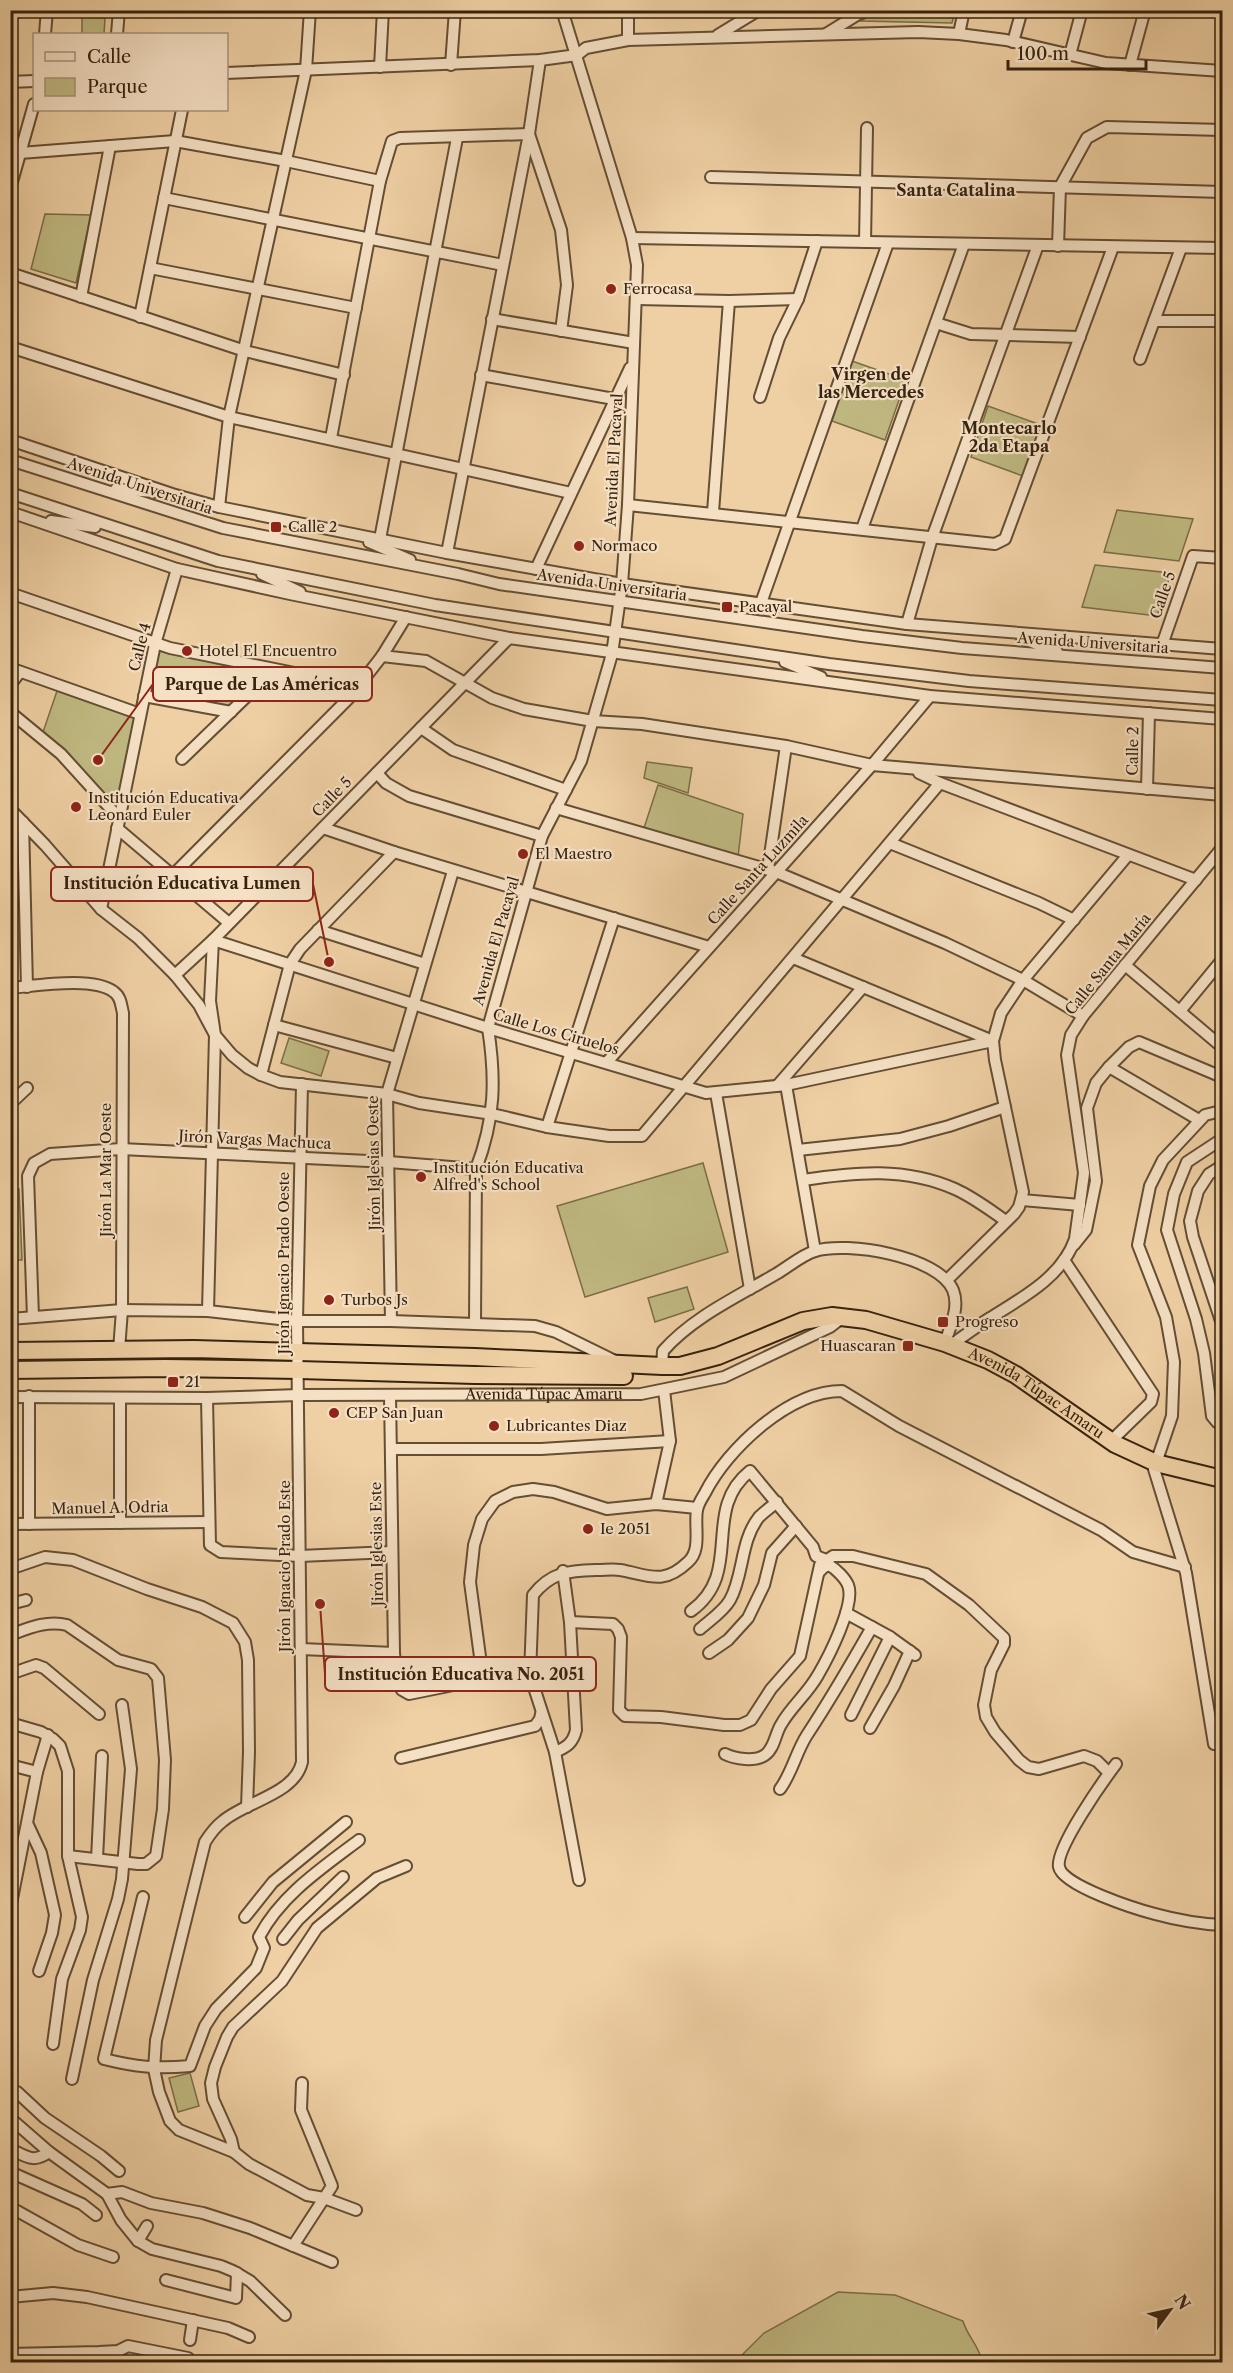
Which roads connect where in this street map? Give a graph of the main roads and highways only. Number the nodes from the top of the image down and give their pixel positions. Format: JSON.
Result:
{"nodes":[{"id":1,"x":10,"y":1351,"type":"edge"},
{"id":2,"x":662,"y":1366,"type":"junction"},
{"id":3,"x":10,"y":1370,"type":"edge"},
{"id":4,"x":1222,"y":1479,"type":"edge"}],
"edges":[{"from":1,"to":2,"type":"highway","name":"Avenida Túpac Amaru"},
{"from":2,"to":3,"type":"highway","name":"Avenida Túpac Amaru"},
{"from":2,"to":4,"type":"highway","name":"Avenida Túpac Amaru"}]}
